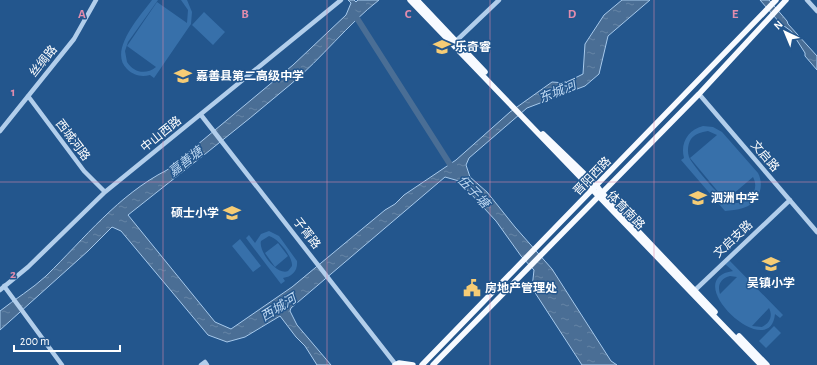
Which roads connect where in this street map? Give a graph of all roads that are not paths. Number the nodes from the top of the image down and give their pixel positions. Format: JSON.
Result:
{"nodes":[{"id":1,"x":96,"y":0,"type":"edge"},
{"id":2,"x":341,"y":0,"type":"edge"},
{"id":3,"x":410,"y":0,"type":"edge"},
{"id":4,"x":417,"y":0,"type":"edge"},
{"id":5,"x":499,"y":0,"type":"edge"},
{"id":6,"x":776,"y":0,"type":"edge"},
{"id":7,"x":786,"y":0,"type":"edge"},
{"id":8,"x":807,"y":0,"type":"edge"},
{"id":9,"x":817,"y":11,"type":"edge"},
{"id":10,"x":454,"y":43,"type":"junction"},
{"id":11,"x":699,"y":94,"type":"junction"},
{"id":12,"x":28,"y":96,"type":"junction"},
{"id":13,"x":201,"y":115,"type":"junction"},
{"id":14,"x":0,"y":131,"type":"edge"},
{"id":15,"x":595,"y":188,"type":"junction"},
{"id":16,"x":105,"y":192,"type":"junction"},
{"id":17,"x":600,"y":195,"type":"junction"},
{"id":18,"x":790,"y":200,"type":"junction"},
{"id":19,"x":817,"y":232,"type":"edge"},
{"id":20,"x":2,"y":288,"type":"edge"},
{"id":21,"x":694,"y":291,"type":"junction"},
{"id":22,"x":62,"y":365,"type":"edge"},
{"id":23,"x":201,"y":365,"type":"edge"},
{"id":24,"x":207,"y":365,"type":"edge"},
{"id":25,"x":395,"y":365,"type":"edge"},
{"id":26,"x":413,"y":365,"type":"edge"},
{"id":27,"x":422,"y":365,"type":"edge"},
{"id":28,"x":433,"y":365,"type":"edge"},
{"id":29,"x":761,"y":365,"type":"edge"},
{"id":30,"x":767,"y":365,"type":"edge"}],
"edges":[{"from":1,"to":12,"type":"street","name":"丝绸路"},
{"from":2,"to":13,"type":"street","name":"中山西路"},
{"from":3,"to":10,"type":"main road","name":"体育南路"},
{"from":4,"to":10,"type":"main road","name":"体育南路"},
{"from":5,"to":10,"type":"street"},
{"from":6,"to":15,"type":"main road","name":"晋阳西路"},
{"from":7,"to":11,"type":"main road","name":"晋阳西路"},
{"from":8,"to":9,"type":"street"},
{"from":10,"to":15,"type":"main road","name":"体育南路"},
{"from":11,"to":17,"type":"main road","name":"晋阳西路"},
{"from":11,"to":18,"type":"street","name":"文启路"},
{"from":12,"to":14,"type":"street","name":"丝绸路"},
{"from":12,"to":16,"type":"street","name":"西城河路"},
{"from":13,"to":16,"type":"street","name":"中山西路"},
{"from":13,"to":25,"type":"street","name":"子胥路"},
{"from":15,"to":17,"type":"main road","name":"体育南路"},
{"from":15,"to":27,"type":"main road","name":"晋阳西路"},
{"from":16,"to":20,"type":"street","name":"中山西路"},
{"from":17,"to":21,"type":"main road","name":"体育南路"},
{"from":17,"to":28,"type":"main road","name":"晋阳西路"},
{"from":18,"to":19,"type":"street","name":"文启路"},
{"from":18,"to":21,"type":"street","name":"文启支路"},
{"from":20,"to":22,"type":"street"},
{"from":21,"to":29,"type":"main road","name":"体育南路"},
{"from":21,"to":30,"type":"main road","name":"体育南路"},
{"from":23,"to":24,"type":"street"},
{"from":25,"to":26,"type":"main road"}]}
